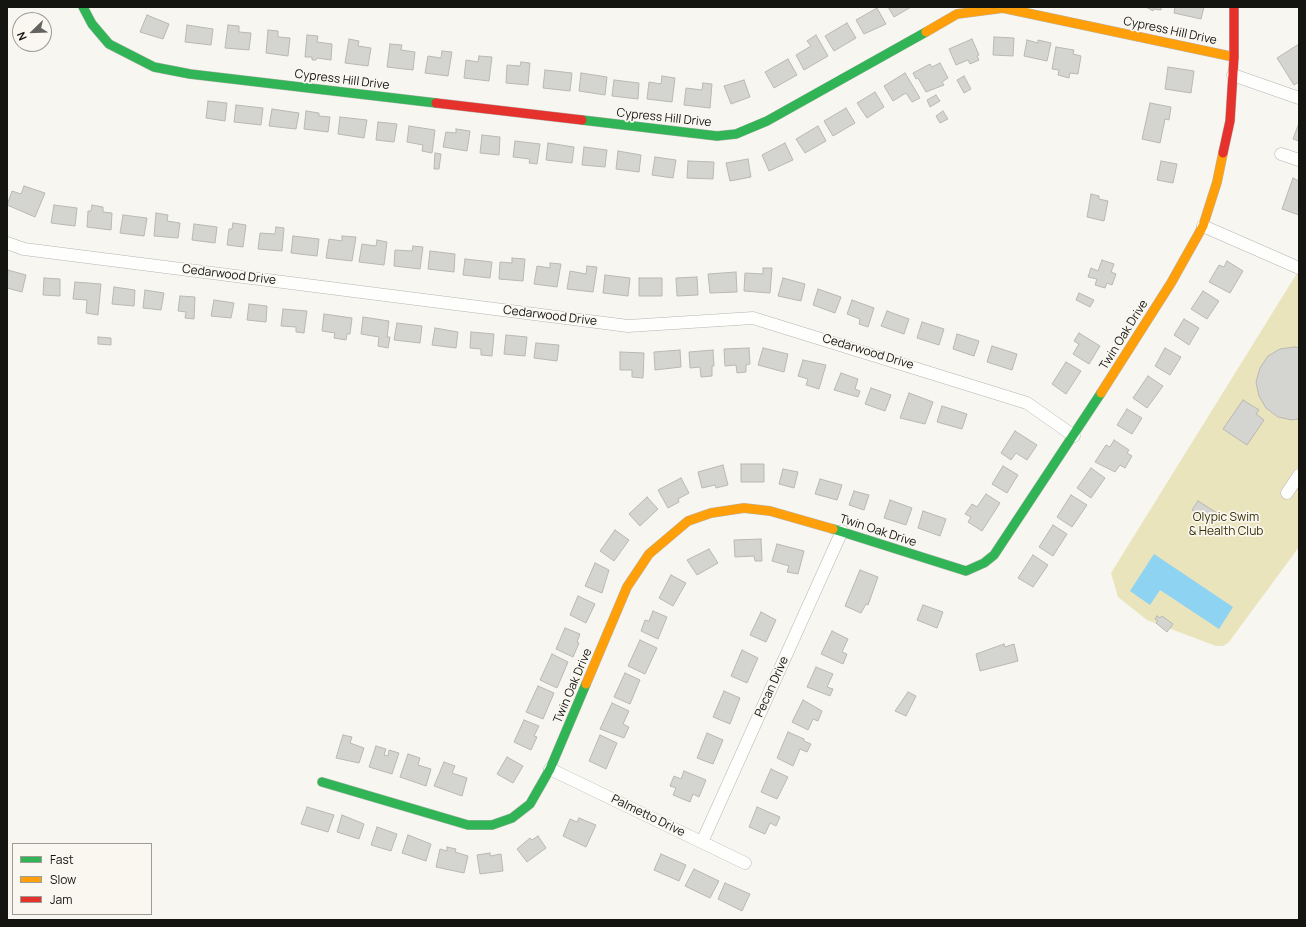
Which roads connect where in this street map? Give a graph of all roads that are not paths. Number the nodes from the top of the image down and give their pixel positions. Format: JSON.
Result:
{"nodes":[{"id":1,"x":83,"y":7,"type":"edge"},
{"id":2,"x":1234,"y":7,"type":"edge"},
{"id":3,"x":1234,"y":57,"type":"junction"},
{"id":4,"x":1232,"y":75,"type":"junction"},
{"id":5,"x":1299,"y":98,"type":"edge"},
{"id":6,"x":1281,"y":154,"type":"dead end"},
{"id":7,"x":1299,"y":160,"type":"edge"},
{"id":8,"x":1203,"y":226,"type":"junction"},
{"id":9,"x":7,"y":243,"type":"edge"},
{"id":10,"x":1299,"y":268,"type":"edge"},
{"id":11,"x":1074,"y":436,"type":"junction"},
{"id":12,"x":1299,"y":475,"type":"edge"},
{"id":13,"x":1287,"y":493,"type":"dead end"},
{"id":14,"x":842,"y":531,"type":"junction"},
{"id":15,"x":550,"y":769,"type":"junction"},
{"id":16,"x":322,"y":782,"type":"dead end"},
{"id":17,"x":702,"y":842,"type":"junction"},
{"id":18,"x":745,"y":863,"type":"dead end"}],
"edges":[{"from":1,"to":3,"type":"street","name":"Cypress Hill Drive"},
{"from":2,"to":3,"type":"street","name":"Twin Oak Drive"},
{"from":3,"to":4,"type":"street","name":"Twin Oak Drive"},
{"from":4,"to":5,"type":"street"},
{"from":4,"to":8,"type":"street","name":"Twin Oak Drive"},
{"from":6,"to":7,"type":"street"},
{"from":8,"to":10,"type":"street"},
{"from":8,"to":11,"type":"street","name":"Twin Oak Drive"},
{"from":9,"to":11,"type":"street","name":"Cedarwood Drive"},
{"from":11,"to":14,"type":"street","name":"Twin Oak Drive"},
{"from":12,"to":13,"type":"street"},
{"from":14,"to":15,"type":"street","name":"Twin Oak Drive"},
{"from":14,"to":17,"type":"street","name":"Pecan Drive"},
{"from":15,"to":16,"type":"street","name":"Twin Oak Drive"},
{"from":15,"to":17,"type":"street","name":"Palmetto Drive"},
{"from":17,"to":18,"type":"street","name":"Palmetto Drive"}]}
